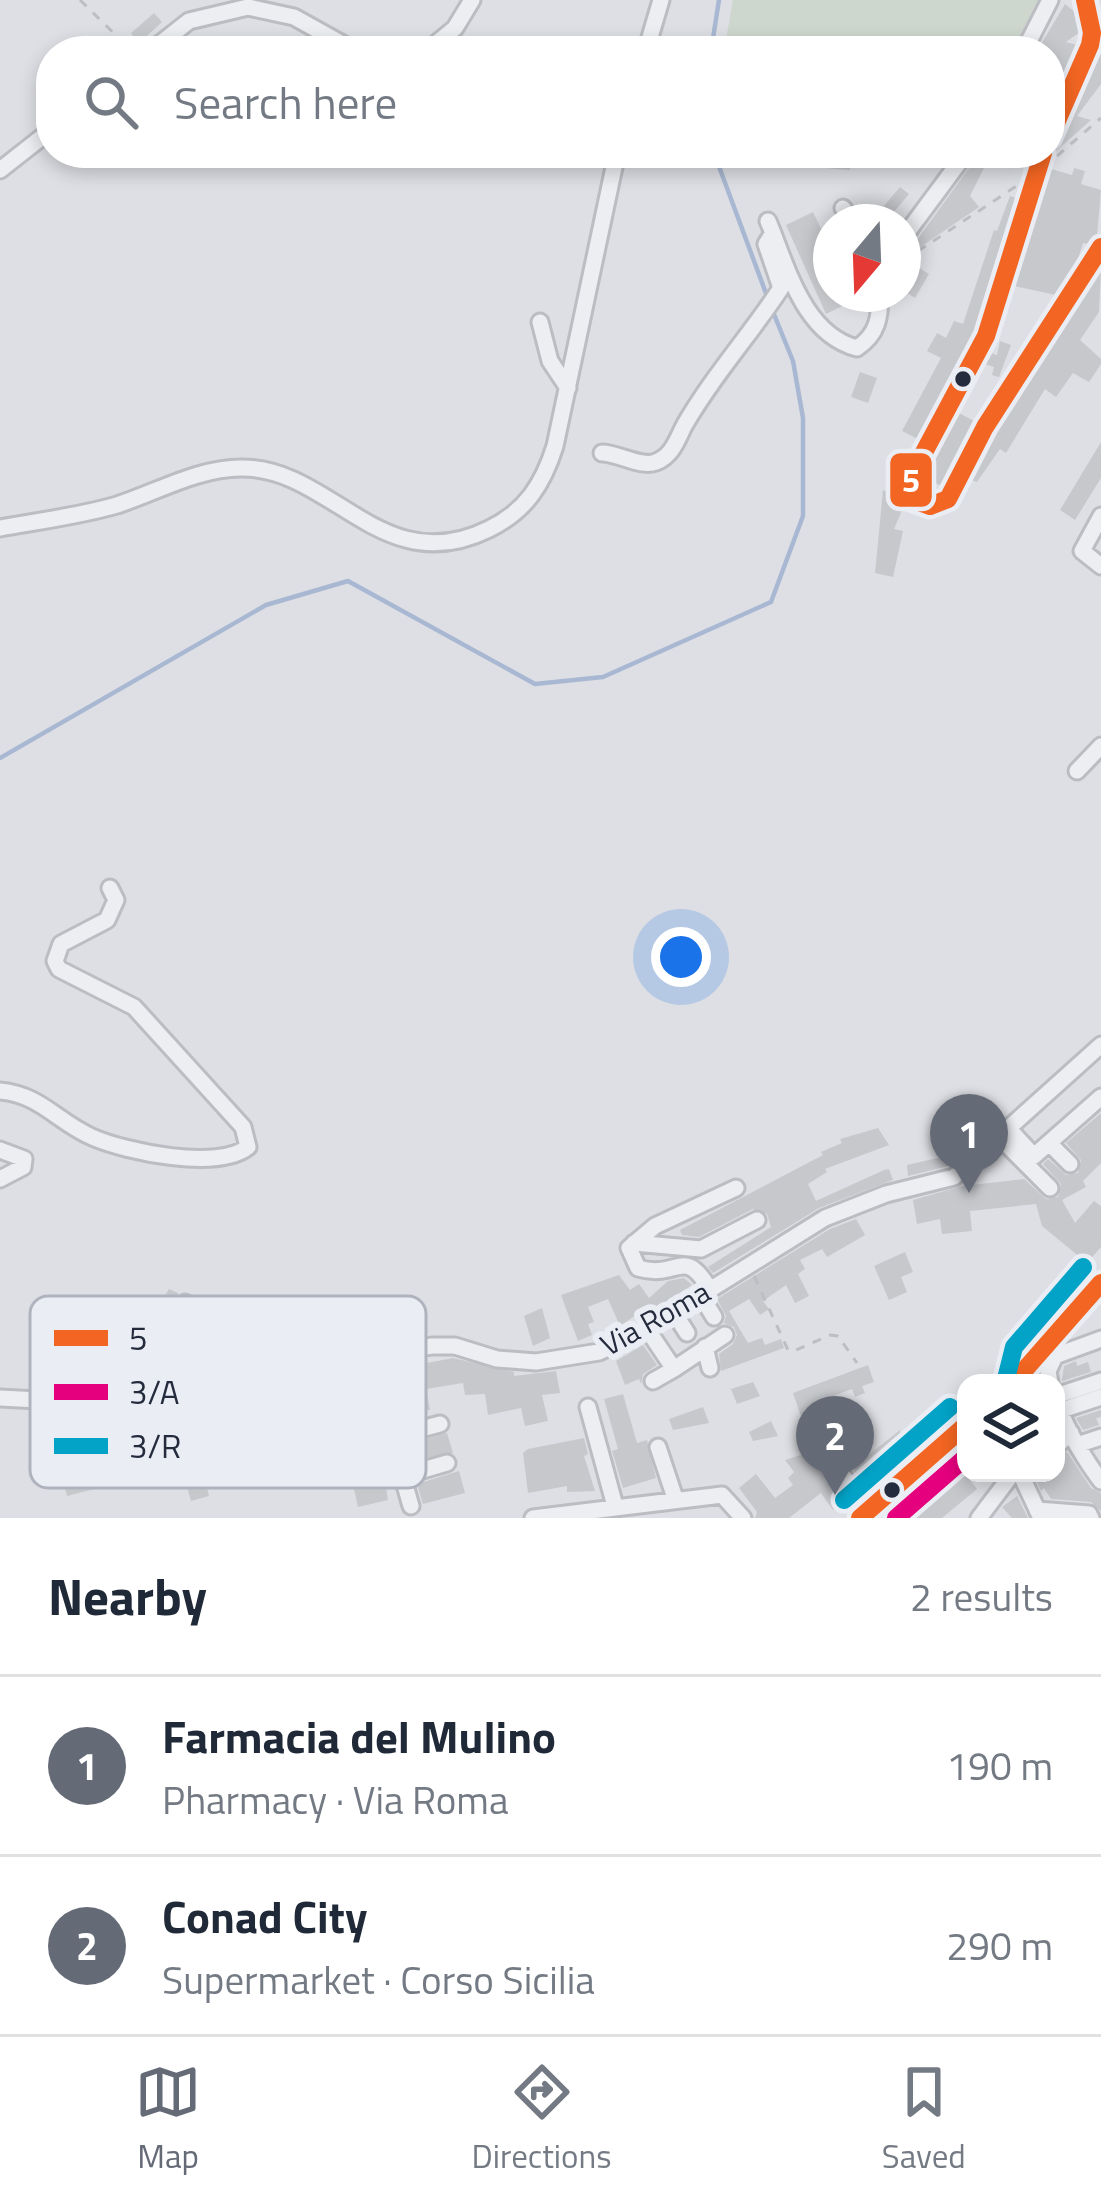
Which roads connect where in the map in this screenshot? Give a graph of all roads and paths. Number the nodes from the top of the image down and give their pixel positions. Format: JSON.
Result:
{"nodes":[{"id":1,"x":80,"y":0,"type":"edge"},
{"id":2,"x":198,"y":0,"type":"edge"},
{"id":3,"x":472,"y":0,"type":"edge"},
{"id":4,"x":661,"y":0,"type":"edge"},
{"id":5,"x":1050,"y":0,"type":"edge"},
{"id":6,"x":1085,"y":0,"type":"edge"},
{"id":7,"x":248,"y":4,"type":"edge"},
{"id":8,"x":189,"y":21,"type":"junction"},
{"id":9,"x":117,"y":36,"type":"edge"},
{"id":10,"x":170,"y":36,"type":"edge"},
{"id":11,"x":328,"y":36,"type":"edge"},
{"id":12,"x":446,"y":36,"type":"edge"},
{"id":13,"x":650,"y":36,"type":"edge"},
{"id":14,"x":1032,"y":36,"type":"edge"},
{"id":15,"x":1065,"y":102,"type":"edge"},
{"id":16,"x":1101,"y":118,"type":"edge"},
{"id":17,"x":36,"y":142,"type":"edge"},
{"id":18,"x":1065,"y":150,"type":"edge"},
{"id":19,"x":614,"y":168,"type":"edge"},
{"id":20,"x":955,"y":168,"type":"edge"},
{"id":21,"x":1037,"y":168,"type":"edge"},
{"id":22,"x":1039,"y":168,"type":"edge"},
{"id":23,"x":0,"y":170,"type":"edge"},
{"id":24,"x":921,"y":214,"type":"edge"},
{"id":25,"x":1101,"y":248,"type":"edge"},
{"id":26,"x":921,"y":249,"type":"edge"},
{"id":27,"x":880,"y":312,"type":"edge"},
{"id":28,"x":540,"y":322,"type":"dead end"},
{"id":29,"x":568,"y":388,"type":"junction"},
{"id":30,"x":602,"y":453,"type":"dead end"},
{"id":31,"x":1101,"y":516,"type":"edge"},
{"id":32,"x":0,"y":528,"type":"edge"},
{"id":33,"x":1101,"y":566,"type":"edge"},
{"id":34,"x":1101,"y":746,"type":"edge"},
{"id":35,"x":1077,"y":771,"type":"dead end"},
{"id":36,"x":110,"y":888,"type":"dead end"},
{"id":37,"x":1100,"y":1049,"type":"edge"},
{"id":38,"x":0,"y":1091,"type":"edge"},
{"id":39,"x":1101,"y":1097,"type":"edge"},
{"id":40,"x":1004,"y":1132,"type":"junction"},
{"id":41,"x":1049,"y":1143,"type":"junction"},
{"id":42,"x":0,"y":1150,"type":"edge"},
{"id":43,"x":1022,"y":1152,"type":"junction"},
{"id":44,"x":971,"y":1163,"type":"junction"},
{"id":45,"x":1070,"y":1164,"type":"dead end"},
{"id":46,"x":0,"y":1179,"type":"edge"},
{"id":47,"x":736,"y":1188,"type":"dead end"},
{"id":48,"x":1050,"y":1189,"type":"dead end"},
{"id":49,"x":758,"y":1220,"type":"dead end"},
{"id":50,"x":634,"y":1243,"type":"junction"},
{"id":51,"x":747,"y":1264,"type":"junction"},
{"id":52,"x":1101,"y":1283,"type":"edge"},
{"id":53,"x":705,"y":1291,"type":"junction"},
{"id":54,"x":673,"y":1312,"type":"junction"},
{"id":55,"x":714,"y":1317,"type":"dead end"},
{"id":56,"x":647,"y":1329,"type":"junction"},
{"id":57,"x":687,"y":1333,"type":"dead end"},
{"id":58,"x":725,"y":1335,"type":"dead end"},
{"id":59,"x":1101,"y":1339,"type":"edge"},
{"id":60,"x":705,"y":1347,"type":"junction"},
{"id":61,"x":426,"y":1349,"type":"edge"},
{"id":62,"x":857,"y":1363,"type":"dead end"},
{"id":63,"x":710,"y":1368,"type":"dead end"},
{"id":64,"x":674,"y":1369,"type":"junction"},
{"id":65,"x":1044,"y":1372,"type":"edge"},
{"id":66,"x":653,"y":1381,"type":"dead end"},
{"id":67,"x":1101,"y":1381,"type":"edge"},
{"id":68,"x":1101,"y":1396,"type":"edge"},
{"id":69,"x":0,"y":1398,"type":"edge"},
{"id":70,"x":30,"y":1400,"type":"edge"},
{"id":71,"x":1065,"y":1406,"type":"edge"},
{"id":72,"x":588,"y":1407,"type":"dead end"},
{"id":73,"x":1065,"y":1407,"type":"edge"},
{"id":74,"x":1065,"y":1419,"type":"edge"},
{"id":75,"x":440,"y":1424,"type":"dead end"},
{"id":76,"x":426,"y":1428,"type":"edge"},
{"id":77,"x":1101,"y":1436,"type":"edge"},
{"id":78,"x":957,"y":1437,"type":"edge"},
{"id":79,"x":1075,"y":1438,"type":"junction"},
{"id":80,"x":1065,"y":1442,"type":"edge"},
{"id":81,"x":821,"y":1447,"type":"dead end"},
{"id":82,"x":658,"y":1448,"type":"dead end"},
{"id":83,"x":447,"y":1463,"type":"dead end"},
{"id":84,"x":426,"y":1469,"type":"edge"},
{"id":85,"x":1101,"y":1481,"type":"edge"},
{"id":86,"x":1009,"y":1482,"type":"edge"},
{"id":87,"x":1021,"y":1482,"type":"edge"},
{"id":88,"x":406,"y":1488,"type":"edge"},
{"id":89,"x":675,"y":1498,"type":"junction"},
{"id":90,"x":411,"y":1506,"type":"dead end"},
{"id":91,"x":615,"y":1506,"type":"junction"},
{"id":92,"x":864,"y":1514,"type":"edge"},
{"id":93,"x":1039,"y":1514,"type":"edge"},
{"id":94,"x":735,"y":1515,"type":"edge"},
{"id":95,"x":533,"y":1518,"type":"edge"},
{"id":96,"x":980,"y":1518,"type":"edge"},
{"id":97,"x":1091,"y":1518,"type":"edge"}],
"edges":[{"from":1,"to":9,"type":"path"},
{"from":2,"to":8,"type":"street"},
{"from":3,"to":12,"type":"street"},
{"from":4,"to":13,"type":"street"},
{"from":5,"to":14,"type":"street"},
{"from":6,"to":15,"type":"street"},
{"from":7,"to":8,"type":"street"},
{"from":7,"to":11,"type":"street"},
{"from":8,"to":10,"type":"street"},
{"from":16,"to":18,"type":"path"},
{"from":17,"to":23,"type":"street"},
{"from":19,"to":29,"type":"street"},
{"from":20,"to":24,"type":"street"},
{"from":21,"to":26,"type":"path"},
{"from":22,"to":25,"type":"street"},
{"from":27,"to":30,"type":"street"},
{"from":28,"to":29,"type":"street"},
{"from":29,"to":32,"type":"street"},
{"from":31,"to":33,"type":"street"},
{"from":34,"to":35,"type":"street"},
{"from":36,"to":38,"type":"street"},
{"from":37,"to":40,"type":"street","name":"Via Roma"},
{"from":39,"to":41,"type":"street"},
{"from":40,"to":43,"type":"street"},
{"from":40,"to":44,"type":"street","name":"Via Roma"},
{"from":41,"to":43,"type":"street"},
{"from":41,"to":45,"type":"street"},
{"from":42,"to":46,"type":"street"},
{"from":43,"to":44,"type":"street"},
{"from":43,"to":48,"type":"street"},
{"from":44,"to":51,"type":"street","name":"Via Roma"},
{"from":47,"to":50,"type":"street"},
{"from":49,"to":50,"type":"street"},
{"from":50,"to":53,"type":"street"},
{"from":51,"to":53,"type":"street","name":"Via Roma"},
{"from":51,"to":62,"type":"path"},
{"from":52,"to":65,"type":"street"},
{"from":53,"to":54,"type":"street","name":"Via Roma"},
{"from":53,"to":55,"type":"street"},
{"from":54,"to":56,"type":"street","name":"Via Roma"},
{"from":54,"to":57,"type":"street"},
{"from":56,"to":61,"type":"street","name":"Via Roma"},
{"from":56,"to":64,"type":"street"},
{"from":58,"to":60,"type":"street"},
{"from":59,"to":65,"type":"street"},
{"from":60,"to":63,"type":"street"},
{"from":60,"to":64,"type":"street"},
{"from":64,"to":66,"type":"street"},
{"from":67,"to":71,"type":"street"},
{"from":68,"to":73,"type":"street"},
{"from":69,"to":70,"type":"street","name":"Via Roma"},
{"from":72,"to":91,"type":"street"},
{"from":74,"to":79,"type":"street"},
{"from":75,"to":76,"type":"street"},
{"from":77,"to":79,"type":"street"},
{"from":78,"to":92,"type":"street"},
{"from":79,"to":80,"type":"street"},
{"from":79,"to":85,"type":"street"},
{"from":81,"to":92,"type":"street"},
{"from":82,"to":89,"type":"street"},
{"from":83,"to":84,"type":"street"},
{"from":86,"to":96,"type":"street"},
{"from":87,"to":93,"type":"street"},
{"from":88,"to":90,"type":"street"},
{"from":89,"to":91,"type":"street"},
{"from":89,"to":94,"type":"street"},
{"from":91,"to":95,"type":"street"},
{"from":93,"to":97,"type":"street"}]}
